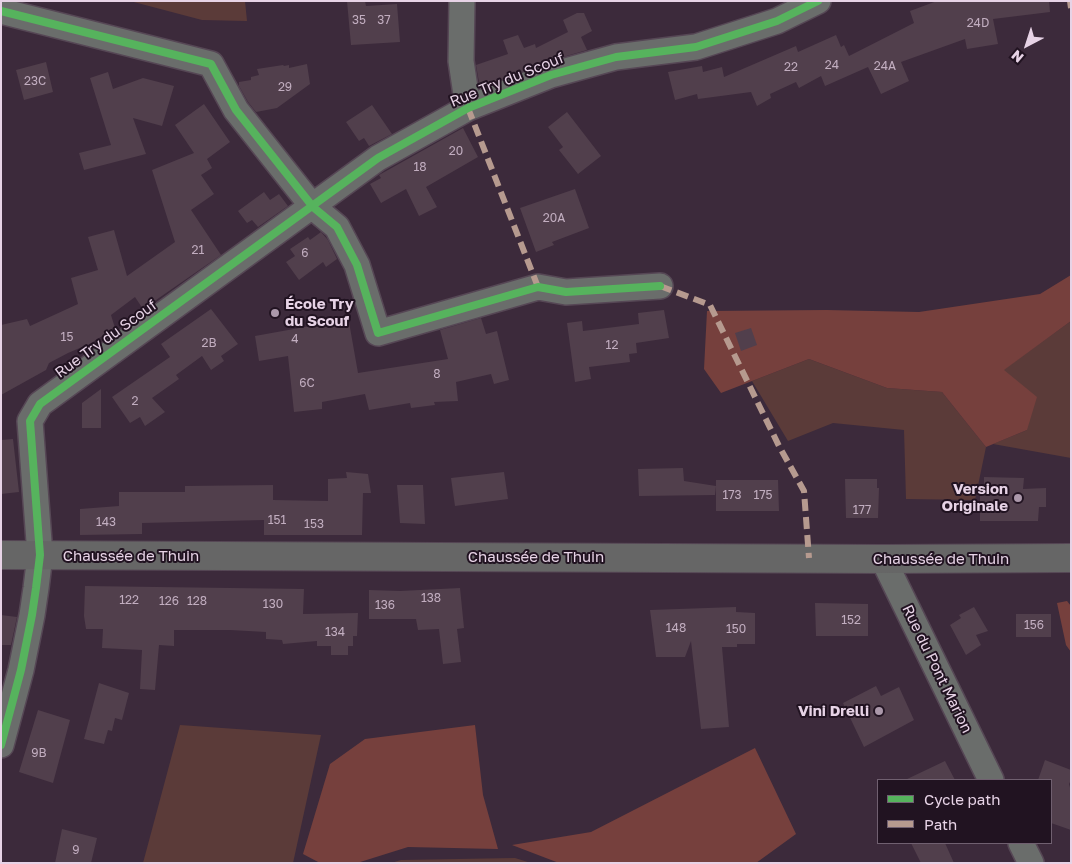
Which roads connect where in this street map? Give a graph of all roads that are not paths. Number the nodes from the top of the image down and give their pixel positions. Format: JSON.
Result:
{"nodes":[{"id":1,"x":462,"y":1,"type":"edge"},
{"id":2,"x":818,"y":1,"type":"edge"},
{"id":3,"x":1,"y":11,"type":"edge"},
{"id":4,"x":468,"y":108,"type":"junction"},
{"id":5,"x":313,"y":207,"type":"junction"},
{"id":6,"x":660,"y":286,"type":"dead end"},
{"id":7,"x":1,"y":555,"type":"edge"},
{"id":8,"x":40,"y":555,"type":"junction"},
{"id":9,"x":1071,"y":558,"type":"edge"},
{"id":10,"x":882,"y":559,"type":"junction"},
{"id":11,"x":1,"y":745,"type":"edge"},
{"id":12,"x":991,"y":779,"type":"edge"},
{"id":13,"x":1022,"y":844,"type":"edge"},
{"id":14,"x":1031,"y":863,"type":"edge"}],
"edges":[{"from":1,"to":4,"type":"street"},
{"from":2,"to":4,"type":"street","name":"Rue Try du Scouf"},
{"from":3,"to":5,"type":"street"},
{"from":4,"to":5,"type":"street","name":"Rue Try du Scouf"},
{"from":5,"to":6,"type":"street"},
{"from":5,"to":8,"type":"street","name":"Rue Try du Scouf"},
{"from":7,"to":8,"type":"main road","name":"Chaussée de Thuin"},
{"from":8,"to":10,"type":"main road","name":"Chaussée de Thuin"},
{"from":8,"to":11,"type":"street","name":"Rue Try du Scouf"},
{"from":9,"to":10,"type":"main road","name":"Chaussée de Thuin"},
{"from":10,"to":12,"type":"street","name":"Rue du Pont Marion"},
{"from":13,"to":14,"type":"street"}]}
